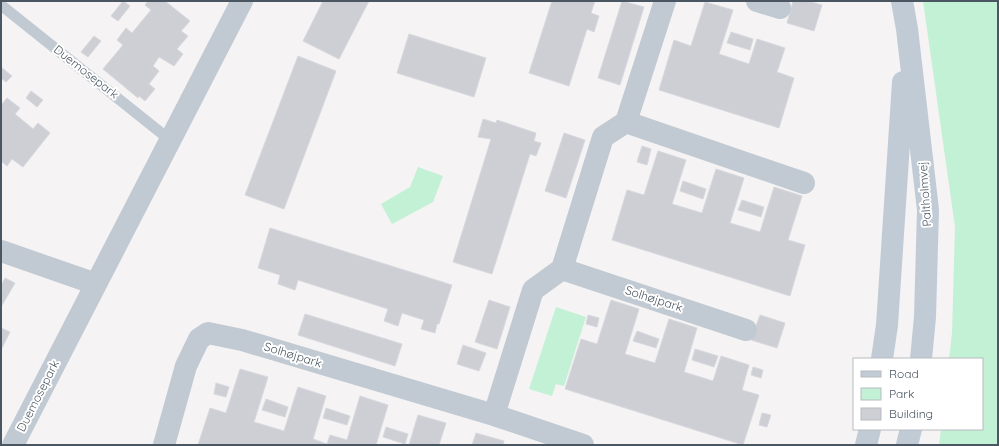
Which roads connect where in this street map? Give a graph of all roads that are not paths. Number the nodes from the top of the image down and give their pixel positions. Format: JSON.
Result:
{"nodes":[{"id":1,"x":242,"y":1,"type":"edge"},
{"id":2,"x":665,"y":1,"type":"edge"},
{"id":3,"x":757,"y":1,"type":"edge"},
{"id":4,"x":902,"y":1,"type":"edge"},
{"id":5,"x":1,"y":5,"type":"edge"},
{"id":6,"x":780,"y":8,"type":"dead end"},
{"id":7,"x":907,"y":29,"type":"junction"},
{"id":8,"x":626,"y":122,"type":"junction"},
{"id":9,"x":170,"y":140,"type":"junction"},
{"id":10,"x":804,"y":183,"type":"dead end"},
{"id":11,"x":1,"y":251,"type":"edge"},
{"id":12,"x":562,"y":269,"type":"junction"},
{"id":13,"x":96,"y":284,"type":"junction"},
{"id":14,"x":746,"y":330,"type":"dead end"},
{"id":15,"x":882,"y":358,"type":"edge"},
{"id":16,"x":921,"y":358,"type":"edge"},
{"id":17,"x":494,"y":414,"type":"junction"},
{"id":18,"x":870,"y":430,"type":"edge"},
{"id":19,"x":911,"y":430,"type":"edge"},
{"id":20,"x":13,"y":445,"type":"edge"},
{"id":21,"x":164,"y":445,"type":"edge"},
{"id":22,"x":583,"y":445,"type":"edge"},
{"id":23,"x":866,"y":445,"type":"edge"},
{"id":24,"x":907,"y":445,"type":"edge"}],
"edges":[{"from":1,"to":9,"type":"street","name":"Duemosepark"},
{"from":2,"to":8,"type":"street"},
{"from":3,"to":6,"type":"street"},
{"from":4,"to":7,"type":"street","name":"Paltholmvej"},
{"from":5,"to":9,"type":"lane","name":"Duemosepark"},
{"from":7,"to":15,"type":"street","name":"Paltholmvej"},
{"from":7,"to":16,"type":"street","name":"Paltholmvej"},
{"from":8,"to":10,"type":"street"},
{"from":8,"to":12,"type":"street"},
{"from":9,"to":13,"type":"street","name":"Duemosepark"},
{"from":11,"to":13,"type":"street"},
{"from":12,"to":14,"type":"street","name":"Solhøjpark"},
{"from":12,"to":17,"type":"street"},
{"from":13,"to":20,"type":"street","name":"Duemosepark"},
{"from":17,"to":21,"type":"street","name":"Solhøjpark"},
{"from":17,"to":22,"type":"street","name":"Solhøjpark"},
{"from":18,"to":23,"type":"street"},
{"from":19,"to":24,"type":"street"}]}
